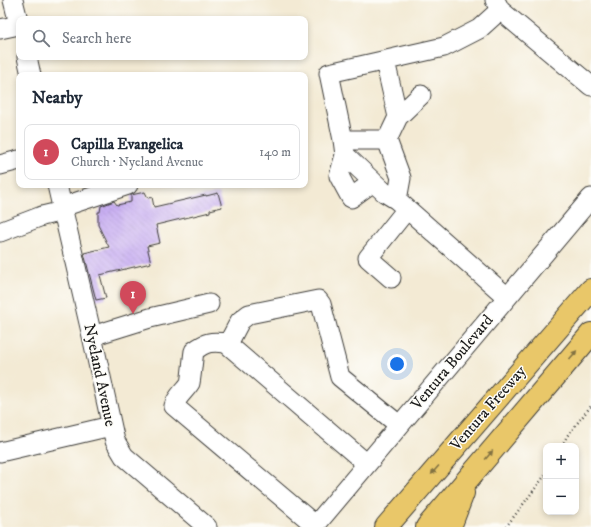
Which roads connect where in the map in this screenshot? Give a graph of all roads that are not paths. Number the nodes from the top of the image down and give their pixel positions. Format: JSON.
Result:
{"nodes":[{"id":1,"x":13,"y":0,"type":"edge"},
{"id":2,"x":497,"y":5,"type":"edge"},
{"id":3,"x":17,"y":16,"type":"edge"},
{"id":4,"x":16,"y":26,"type":"edge"},
{"id":5,"x":0,"y":29,"type":"edge"},
{"id":6,"x":28,"y":60,"type":"edge"},
{"id":7,"x":385,"y":61,"type":"junction"},
{"id":8,"x":30,"y":72,"type":"edge"},
{"id":9,"x":591,"y":86,"type":"edge"},
{"id":10,"x":421,"y":95,"type":"dead end"},
{"id":11,"x":398,"y":117,"type":"junction"},
{"id":12,"x":387,"y":140,"type":"junction"},
{"id":13,"x":344,"y":147,"type":"junction"},
{"id":14,"x":16,"y":161,"type":"edge"},
{"id":15,"x":0,"y":165,"type":"edge"},
{"id":16,"x":373,"y":182,"type":"junction"},
{"id":17,"x":112,"y":188,"type":"edge"},
{"id":18,"x":62,"y":197,"type":"edge"},
{"id":19,"x":591,"y":198,"type":"edge"},
{"id":20,"x":402,"y":205,"type":"junction"},
{"id":21,"x":0,"y":219,"type":"edge"},
{"id":22,"x":0,"y":232,"type":"edge"},
{"id":23,"x":391,"y":278,"type":"dead end"},
{"id":24,"x":591,"y":290,"type":"edge"},
{"id":25,"x":507,"y":297,"type":"junction"},
{"id":26,"x":209,"y":304,"type":"dead end"},
{"id":27,"x":591,"y":334,"type":"edge"},
{"id":28,"x":92,"y":336,"type":"junction"},
{"id":29,"x":226,"y":343,"type":"junction"},
{"id":30,"x":400,"y":425,"type":"junction"},
{"id":31,"x":111,"y":426,"type":"junction"},
{"id":32,"x":0,"y":452,"type":"edge"},
{"id":33,"x":367,"y":464,"type":"junction"},
{"id":34,"x":468,"y":478,"type":"junction"},
{"id":35,"x":315,"y":526,"type":"edge"},
{"id":36,"x":207,"y":527,"type":"edge"},
{"id":37,"x":386,"y":527,"type":"edge"},
{"id":38,"x":427,"y":527,"type":"edge"},
{"id":39,"x":450,"y":527,"type":"edge"}],
"edges":[{"from":1,"to":3,"type":"street"},
{"from":2,"to":7,"type":"street"},
{"from":2,"to":9,"type":"street"},
{"from":4,"to":5,"type":"street"},
{"from":6,"to":8,"type":"street"},
{"from":7,"to":11,"type":"street"},
{"from":7,"to":13,"type":"street"},
{"from":10,"to":11,"type":"street"},
{"from":11,"to":12,"type":"street"},
{"from":12,"to":13,"type":"street"},
{"from":12,"to":20,"type":"street"},
{"from":13,"to":16,"type":"street"},
{"from":13,"to":16,"type":"street"},
{"from":14,"to":15,"type":"street"},
{"from":16,"to":20,"type":"street"},
{"from":17,"to":18,"type":"street"},
{"from":18,"to":21,"type":"street"},
{"from":18,"to":22,"type":"street"},
{"from":18,"to":28,"type":"street","name":"Nyeland Avenue"},
{"from":19,"to":25,"type":"street","name":"Ventura Boulevard"},
{"from":20,"to":23,"type":"street"},
{"from":20,"to":25,"type":"street"},
{"from":24,"to":37,"type":"highway","name":"Ventura Freeway","one_way":true},
{"from":25,"to":30,"type":"street","name":"Ventura Boulevard"},
{"from":26,"to":28,"type":"street"},
{"from":34,"to":27,"type":"highway","name":"Ventura Freeway","one_way":true},
{"from":28,"to":31,"type":"street","name":"Nyeland Avenue"},
{"from":29,"to":30,"type":"street"},
{"from":29,"to":33,"type":"street"},
{"from":29,"to":35,"type":"street"},
{"from":30,"to":33,"type":"street","name":"Ventura Boulevard"},
{"from":31,"to":32,"type":"street"},
{"from":31,"to":36,"type":"street","name":"Nyeland Avenue"},
{"from":33,"to":35,"type":"street","name":"Ventura Boulevard"},
{"from":34,"to":38,"type":"highway","name":"Ventura Freeway"},
{"from":34,"to":39,"type":"highway"}]}
